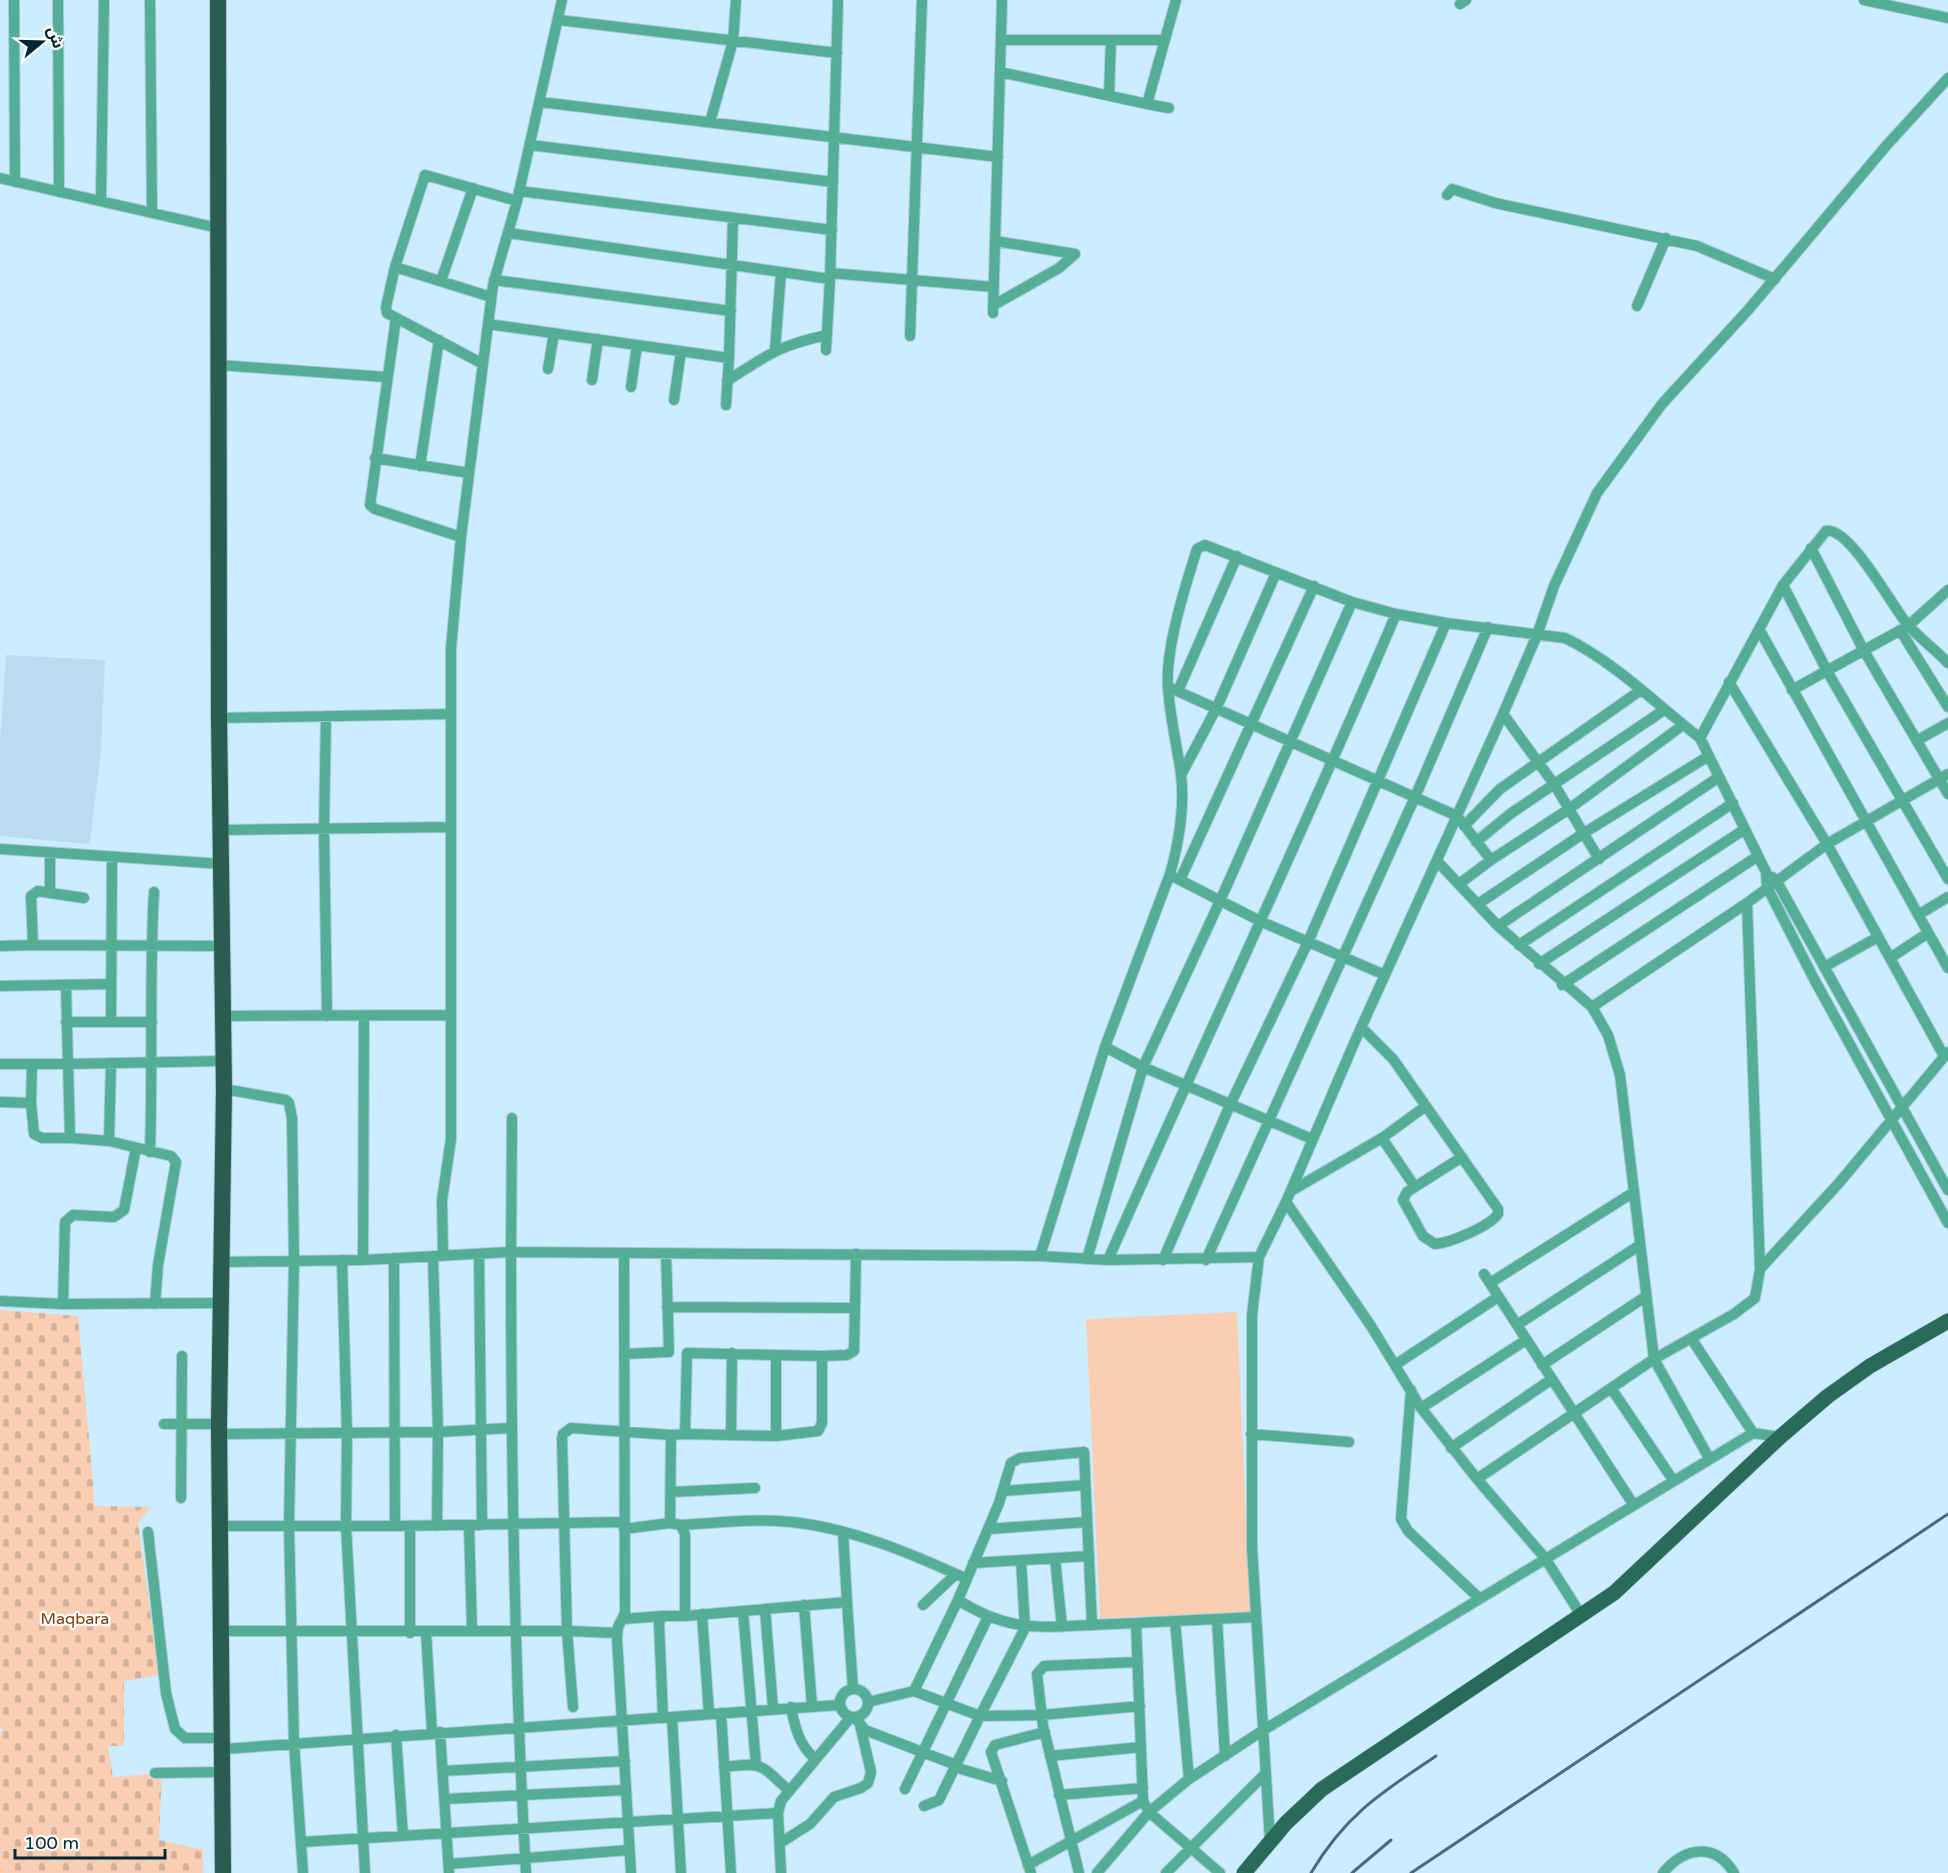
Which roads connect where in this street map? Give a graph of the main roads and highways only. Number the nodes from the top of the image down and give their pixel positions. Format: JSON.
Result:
{"nodes":[{"id":1,"x":218,"y":0,"type":"edge"},
{"id":2,"x":1948,"y":1321,"type":"edge"},
{"id":3,"x":223,"y":1873,"type":"edge"},
{"id":4,"x":1244,"y":1873,"type":"edge"}],
"edges":[{"from":1,"to":3,"type":"highway"},
{"from":2,"to":4,"type":"main road"}]}
